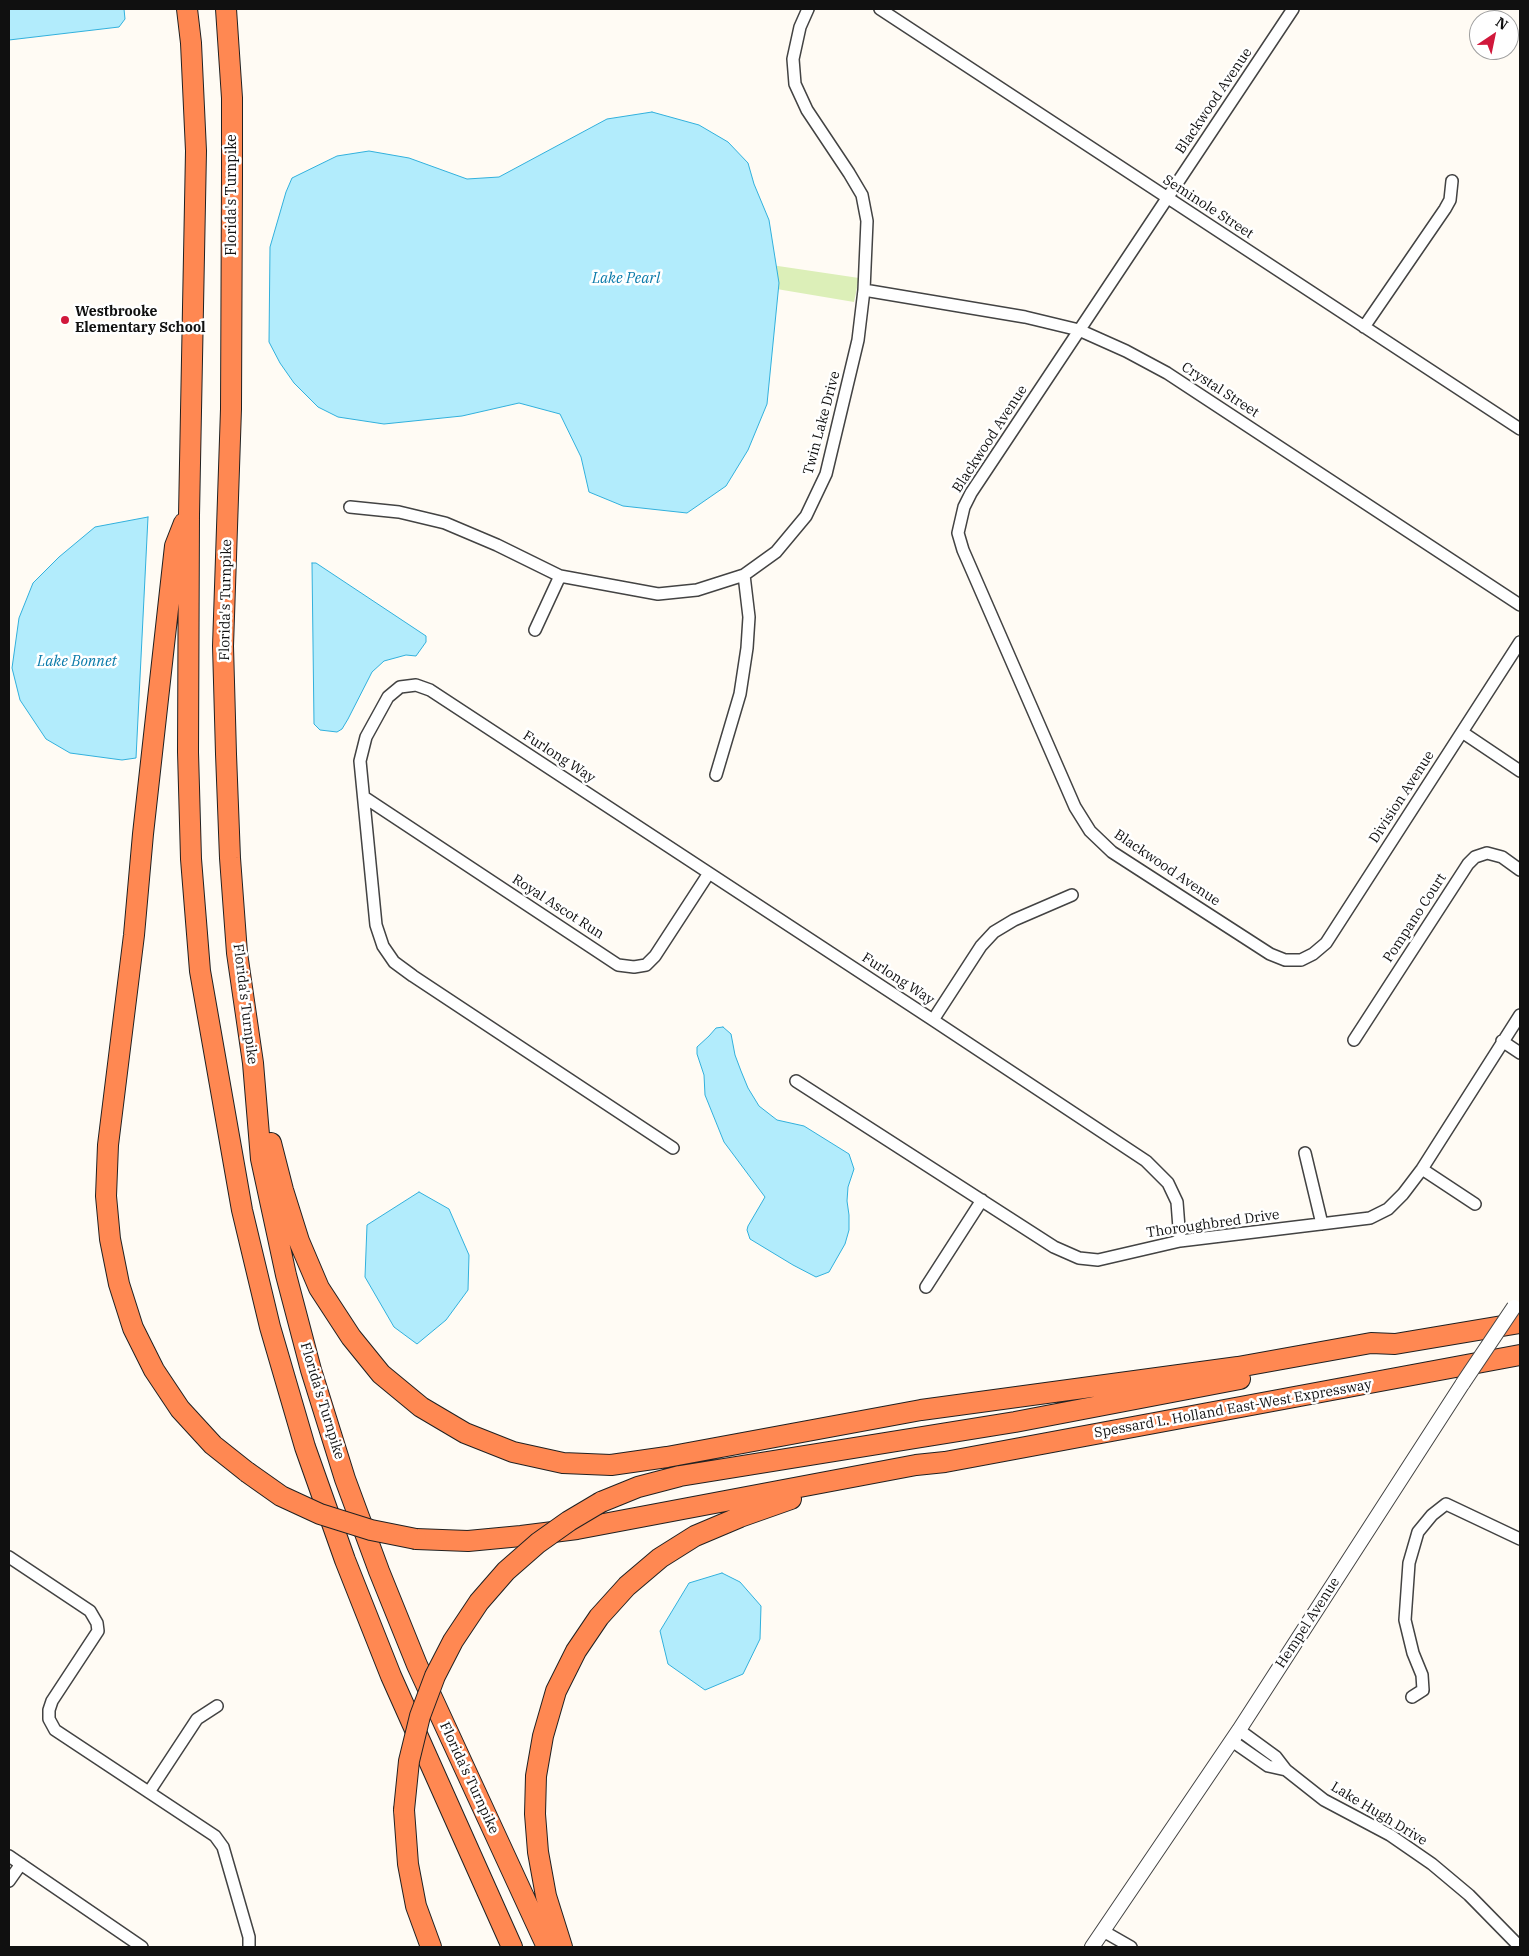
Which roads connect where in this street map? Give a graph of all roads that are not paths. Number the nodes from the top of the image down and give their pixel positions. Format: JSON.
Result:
{"nodes":[{"id":1,"x":187,"y":9,"type":"edge"},
{"id":2,"x":226,"y":9,"type":"edge"},
{"id":3,"x":808,"y":9,"type":"edge"},
{"id":4,"x":880,"y":9,"type":"edge"},
{"id":5,"x":1293,"y":9,"type":"edge"},
{"id":6,"x":1452,"y":181,"type":"dead end"},
{"id":7,"x":1166,"y":198,"type":"junction"},
{"id":8,"x":864,"y":290,"type":"junction"},
{"id":9,"x":1364,"y":327,"type":"junction"},
{"id":10,"x":1079,"y":330,"type":"junction"},
{"id":11,"x":1520,"y":428,"type":"edge"},
{"id":12,"x":350,"y":506,"type":"dead end"},
{"id":13,"x":189,"y":515,"type":"junction"},
{"id":14,"x":744,"y":575,"type":"junction"},
{"id":15,"x":560,"y":576,"type":"junction"},
{"id":16,"x":1520,"y":605,"type":"edge"},
{"id":17,"x":535,"y":630,"type":"dead end"},
{"id":18,"x":1520,"y":642,"type":"edge"},
{"id":19,"x":1462,"y":732,"type":"junction"},
{"id":20,"x":1520,"y":771,"type":"edge"},
{"id":21,"x":716,"y":775,"type":"dead end"},
{"id":22,"x":364,"y":797,"type":"junction"},
{"id":23,"x":1520,"y":870,"type":"edge"},
{"id":24,"x":709,"y":873,"type":"junction"},
{"id":25,"x":1072,"y":895,"type":"dead end"},
{"id":26,"x":1301,"y":960,"type":"joint"},
{"id":27,"x":1520,"y":1015,"type":"edge"},
{"id":28,"x":933,"y":1020,"type":"junction"},
{"id":29,"x":1516,"y":1032,"type":"edge"},
{"id":30,"x":1354,"y":1040,"type":"dead end"},
{"id":31,"x":1502,"y":1041,"type":"junction"},
{"id":32,"x":1520,"y":1053,"type":"edge"},
{"id":33,"x":253,"y":1063,"type":"junction"},
{"id":34,"x":796,"y":1081,"type":"dead end"},
{"id":35,"x":672,"y":1148,"type":"dead end"},
{"id":36,"x":1305,"y":1153,"type":"dead end"},
{"id":37,"x":1422,"y":1169,"type":"junction"},
{"id":38,"x":982,"y":1200,"type":"junction"},
{"id":39,"x":1475,"y":1204,"type":"dead end"},
{"id":40,"x":1322,"y":1224,"type":"junction"},
{"id":41,"x":1180,"y":1241,"type":"junction"},
{"id":42,"x":926,"y":1286,"type":"dead end"},
{"id":43,"x":1518,"y":1309,"type":"edge"},
{"id":44,"x":1395,"y":1344,"type":"junction"},
{"id":45,"x":1520,"y":1356,"type":"edge"},
{"id":46,"x":945,"y":1462,"type":"junction"},
{"id":47,"x":1520,"y":1539,"type":"edge"},
{"id":48,"x":9,"y":1557,"type":"edge"},
{"id":49,"x":1412,"y":1697,"type":"dead end"},
{"id":50,"x":217,"y":1706,"type":"dead end"},
{"id":51,"x":1235,"y":1736,"type":"junction"},
{"id":52,"x":149,"y":1792,"type":"junction"},
{"id":53,"x":9,"y":1856,"type":"edge"},
{"id":54,"x":21,"y":1864,"type":"junction"},
{"id":55,"x":9,"y":1881,"type":"edge"},
{"id":56,"x":1103,"y":1931,"type":"junction"},
{"id":57,"x":134,"y":1945,"type":"edge"},
{"id":58,"x":250,"y":1947,"type":"edge"},
{"id":59,"x":431,"y":1947,"type":"edge"},
{"id":60,"x":512,"y":1947,"type":"edge"},
{"id":61,"x":547,"y":1947,"type":"edge"},
{"id":62,"x":562,"y":1947,"type":"edge"},
{"id":63,"x":1092,"y":1947,"type":"edge"},
{"id":64,"x":1131,"y":1947,"type":"edge"},
{"id":65,"x":1520,"y":1947,"type":"edge"}],
"edges":[{"from":1,"to":13,"type":"highway","name":"Florida's Turnpike"},
{"from":2,"to":33,"type":"highway","name":"Florida's Turnpike"},
{"from":3,"to":8,"type":"street","name":"Twin Lake Drive"},
{"from":4,"to":7,"type":"street","name":"Seminole Street"},
{"from":5,"to":7,"type":"street","name":"Blackwood Avenue"},
{"from":6,"to":9,"type":"street"},
{"from":7,"to":9,"type":"street","name":"Seminole Street"},
{"from":7,"to":10,"type":"street","name":"Blackwood Avenue"},
{"from":8,"to":10,"type":"street","name":"Crystal Street"},
{"from":8,"to":14,"type":"street","name":"Twin Lake Drive"},
{"from":9,"to":11,"type":"street","name":"Seminole Street"},
{"from":10,"to":16,"type":"street","name":"Crystal Street"},
{"from":10,"to":26,"type":"street","name":"Blackwood Avenue"},
{"from":12,"to":15,"type":"street","name":"Twin Lake Drive"},
{"from":13,"to":46,"type":"highway","bridge":true},
{"from":13,"to":60,"type":"highway","name":"Florida's Turnpike"},
{"from":14,"to":15,"type":"street","name":"Twin Lake Drive"},
{"from":14,"to":21,"type":"street"},
{"from":15,"to":17,"type":"street"},
{"from":18,"to":19,"type":"street","name":"Division Avenue"},
{"from":19,"to":20,"type":"street"},
{"from":19,"to":26,"type":"street","name":"Division Avenue"},
{"from":22,"to":24,"type":"street","name":"Royal Ascot Run"},
{"from":22,"to":24,"type":"street","name":"Furlong Way"},
{"from":22,"to":35,"type":"street","name":"Furlong Way"},
{"from":23,"to":30,"type":"street","name":"Pompano Court"},
{"from":24,"to":28,"type":"street","name":"Furlong Way"},
{"from":25,"to":28,"type":"street"},
{"from":27,"to":29,"type":"street","name":"Thoroughbred Drive"},
{"from":28,"to":41,"type":"street","name":"Furlong Way"},
{"from":29,"to":31,"type":"street","name":"Thoroughbred Drive"},
{"from":31,"to":32,"type":"street"},
{"from":31,"to":37,"type":"street","name":"Thoroughbred Drive"},
{"from":33,"to":44,"type":"highway"},
{"from":33,"to":61,"type":"highway","name":"Florida's Turnpike"},
{"from":34,"to":38,"type":"street","name":"Thoroughbred Drive"},
{"from":36,"to":40,"type":"street"},
{"from":37,"to":39,"type":"street"},
{"from":37,"to":40,"type":"street","name":"Thoroughbred Drive"},
{"from":38,"to":41,"type":"street","name":"Thoroughbred Drive"},
{"from":38,"to":42,"type":"street"},
{"from":40,"to":41,"type":"street","name":"Thoroughbred Drive"},
{"from":43,"to":44,"type":"highway"},
{"from":43,"to":51,"type":"street","name":"Hempel Avenue","bridge":true},
{"from":44,"to":59,"type":"highway","bridge":true},
{"from":45,"to":46,"type":"highway","name":"Spessard L. Holland East-West Expressway"},
{"from":46,"to":62,"type":"highway"},
{"from":47,"to":49,"type":"street"},
{"from":48,"to":52,"type":"street"},
{"from":50,"to":52,"type":"street"},
{"from":51,"to":56,"type":"street","name":"Hempel Avenue"},
{"from":51,"to":65,"type":"street","name":"Lake Hugh Drive"},
{"from":52,"to":58,"type":"street"},
{"from":53,"to":54,"type":"street"},
{"from":54,"to":55,"type":"street"},
{"from":54,"to":57,"type":"street"},
{"from":56,"to":63,"type":"street","name":"Hempel Avenue"},
{"from":56,"to":64,"type":"street"}]}
